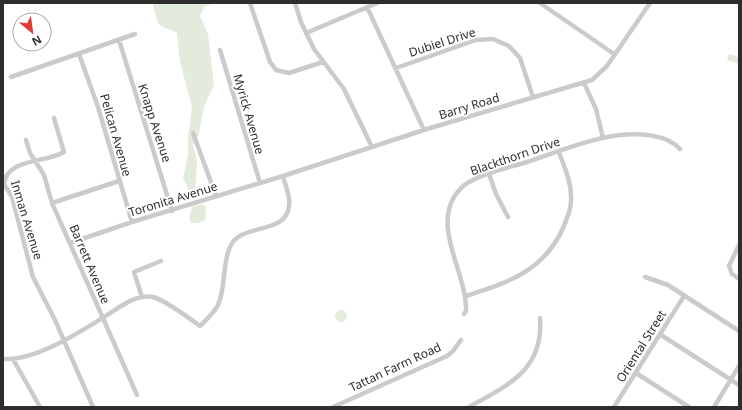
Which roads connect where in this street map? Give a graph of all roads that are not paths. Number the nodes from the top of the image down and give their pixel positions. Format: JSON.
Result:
{"nodes":[{"id":1,"x":250,"y":3,"type":"edge"},
{"id":2,"x":295,"y":3,"type":"edge"},
{"id":3,"x":376,"y":3,"type":"edge"},
{"id":4,"x":540,"y":3,"type":"edge"},
{"id":5,"x":650,"y":3,"type":"edge"},
{"id":6,"x":367,"y":7,"type":"junction"},
{"id":7,"x":306,"y":33,"type":"junction"},
{"id":8,"x":135,"y":34,"type":"dead end"},
{"id":9,"x":119,"y":40,"type":"junction"},
{"id":10,"x":220,"y":50,"type":"dead end"},
{"id":11,"x":79,"y":54,"type":"junction"},
{"id":12,"x":614,"y":54,"type":"junction"},
{"id":13,"x":323,"y":62,"type":"junction"},
{"id":14,"x":396,"y":68,"type":"junction"},
{"id":15,"x":11,"y":77,"type":"dead end"},
{"id":16,"x":584,"y":83,"type":"junction"},
{"id":17,"x":533,"y":97,"type":"junction"},
{"id":18,"x":54,"y":118,"type":"dead end"},
{"id":19,"x":424,"y":130,"type":"junction"},
{"id":20,"x":193,"y":133,"type":"dead end"},
{"id":21,"x":603,"y":138,"type":"junction"},
{"id":22,"x":26,"y":140,"type":"dead end"},
{"id":23,"x":372,"y":147,"type":"junction"},
{"id":24,"x":680,"y":149,"type":"dead end"},
{"id":25,"x":559,"y":152,"type":"junction"},
{"id":26,"x":36,"y":162,"type":"junction"},
{"id":27,"x":489,"y":174,"type":"junction"},
{"id":28,"x":283,"y":176,"type":"junction"},
{"id":29,"x":119,"y":181,"type":"junction"},
{"id":30,"x":260,"y":183,"type":"junction"},
{"id":31,"x":4,"y":184,"type":"edge"},
{"id":32,"x":216,"y":196,"type":"junction"},
{"id":33,"x":52,"y":203,"type":"junction"},
{"id":34,"x":172,"y":211,"type":"junction"},
{"id":35,"x":508,"y":217,"type":"dead end"},
{"id":36,"x":132,"y":222,"type":"junction"},
{"id":37,"x":70,"y":243,"type":"junction"},
{"id":38,"x":739,"y":245,"type":"edge"},
{"id":39,"x":161,"y":261,"type":"dead end"},
{"id":40,"x":645,"y":277,"type":"dead end"},
{"id":41,"x":739,"y":279,"type":"edge"},
{"id":42,"x":466,"y":296,"type":"junction"},
{"id":43,"x":684,"y":296,"type":"junction"},
{"id":44,"x":142,"y":297,"type":"junction"},
{"id":45,"x":464,"y":314,"type":"dead end"},
{"id":46,"x":102,"y":318,"type":"junction"},
{"id":47,"x":540,"y":318,"type":"dead end"},
{"id":48,"x":739,"y":331,"type":"edge"},
{"id":49,"x":661,"y":335,"type":"junction"},
{"id":50,"x":62,"y":340,"type":"junction"},
{"id":51,"x":461,"y":340,"type":"dead end"},
{"id":52,"x":3,"y":359,"type":"edge"},
{"id":53,"x":13,"y":359,"type":"junction"},
{"id":54,"x":739,"y":366,"type":"edge"},
{"id":55,"x":636,"y":373,"type":"junction"},
{"id":56,"x":730,"y":379,"type":"junction"},
{"id":57,"x":739,"y":385,"type":"edge"},
{"id":58,"x":137,"y":395,"type":"dead end"},
{"id":59,"x":40,"y":407,"type":"edge"},
{"id":60,"x":92,"y":407,"type":"edge"},
{"id":61,"x":333,"y":407,"type":"edge"},
{"id":62,"x":469,"y":407,"type":"edge"},
{"id":63,"x":614,"y":407,"type":"edge"},
{"id":64,"x":689,"y":407,"type":"edge"},
{"id":65,"x":714,"y":407,"type":"edge"}],
"edges":[{"from":1,"to":13,"type":"street"},
{"from":2,"to":7,"type":"street"},
{"from":3,"to":6,"type":"street"},
{"from":4,"to":12,"type":"street"},
{"from":5,"to":12,"type":"street","name":"Barry Road"},
{"from":6,"to":7,"type":"street"},
{"from":6,"to":14,"type":"street"},
{"from":7,"to":13,"type":"street"},
{"from":8,"to":9,"type":"street"},
{"from":9,"to":11,"type":"street"},
{"from":9,"to":34,"type":"street","name":"Knapp Avenue"},
{"from":10,"to":30,"type":"street","name":"Myrick Avenue"},
{"from":11,"to":15,"type":"street"},
{"from":11,"to":29,"type":"street","name":"Pelican Avenue"},
{"from":12,"to":16,"type":"street","name":"Barry Road"},
{"from":13,"to":23,"type":"street"},
{"from":14,"to":17,"type":"street","name":"Dubiel Drive"},
{"from":14,"to":19,"type":"street"},
{"from":16,"to":17,"type":"street","name":"Barry Road"},
{"from":16,"to":21,"type":"street"},
{"from":17,"to":19,"type":"street","name":"Barry Road"},
{"from":18,"to":26,"type":"street","name":"Inman Avenue"},
{"from":19,"to":23,"type":"street","name":"Barry Road"},
{"from":20,"to":32,"type":"street"},
{"from":21,"to":24,"type":"street","name":"Blackthorn Drive"},
{"from":21,"to":25,"type":"street","name":"Blackthorn Drive"},
{"from":22,"to":26,"type":"street","name":"Barrett Avenue"},
{"from":23,"to":28,"type":"street","name":"Barry Road"},
{"from":25,"to":27,"type":"street","name":"Blackthorn Drive"},
{"from":25,"to":42,"type":"street"},
{"from":26,"to":31,"type":"street","name":"Inman Avenue"},
{"from":26,"to":33,"type":"street","name":"Barrett Avenue"},
{"from":27,"to":35,"type":"street"},
{"from":27,"to":42,"type":"street","name":"Blackthorn Drive"},
{"from":28,"to":30,"type":"street","name":"Toronita Avenue"},
{"from":28,"to":44,"type":"street"},
{"from":29,"to":33,"type":"street"},
{"from":29,"to":36,"type":"street","name":"Pelican Avenue"},
{"from":30,"to":32,"type":"street","name":"Toronita Avenue"},
{"from":31,"to":50,"type":"street","name":"Inman Avenue"},
{"from":32,"to":34,"type":"street","name":"Toronita Avenue"},
{"from":33,"to":37,"type":"street","name":"Barrett Avenue"},
{"from":34,"to":36,"type":"street","name":"Toronita Avenue"},
{"from":36,"to":37,"type":"street","name":"Toronita Avenue"},
{"from":37,"to":46,"type":"street","name":"Barrett Avenue"},
{"from":38,"to":41,"type":"street"},
{"from":39,"to":44,"type":"street"},
{"from":40,"to":43,"type":"street"},
{"from":42,"to":45,"type":"street","name":"Blackthorn Drive"},
{"from":43,"to":48,"type":"street"},
{"from":43,"to":49,"type":"street","name":"Oriental Street"},
{"from":44,"to":46,"type":"street"},
{"from":46,"to":50,"type":"street"},
{"from":46,"to":58,"type":"street","name":"Barrett Avenue"},
{"from":47,"to":62,"type":"street"},
{"from":49,"to":55,"type":"street","name":"Oriental Street"},
{"from":49,"to":56,"type":"street"},
{"from":50,"to":53,"type":"street"},
{"from":50,"to":60,"type":"street","name":"Inman Avenue"},
{"from":51,"to":61,"type":"street","name":"Tattan Farm Road"},
{"from":52,"to":53,"type":"street"},
{"from":53,"to":59,"type":"street"},
{"from":54,"to":56,"type":"street"},
{"from":55,"to":63,"type":"street","name":"Oriental Street"},
{"from":55,"to":64,"type":"street"},
{"from":56,"to":57,"type":"street"},
{"from":56,"to":65,"type":"street"}]}
